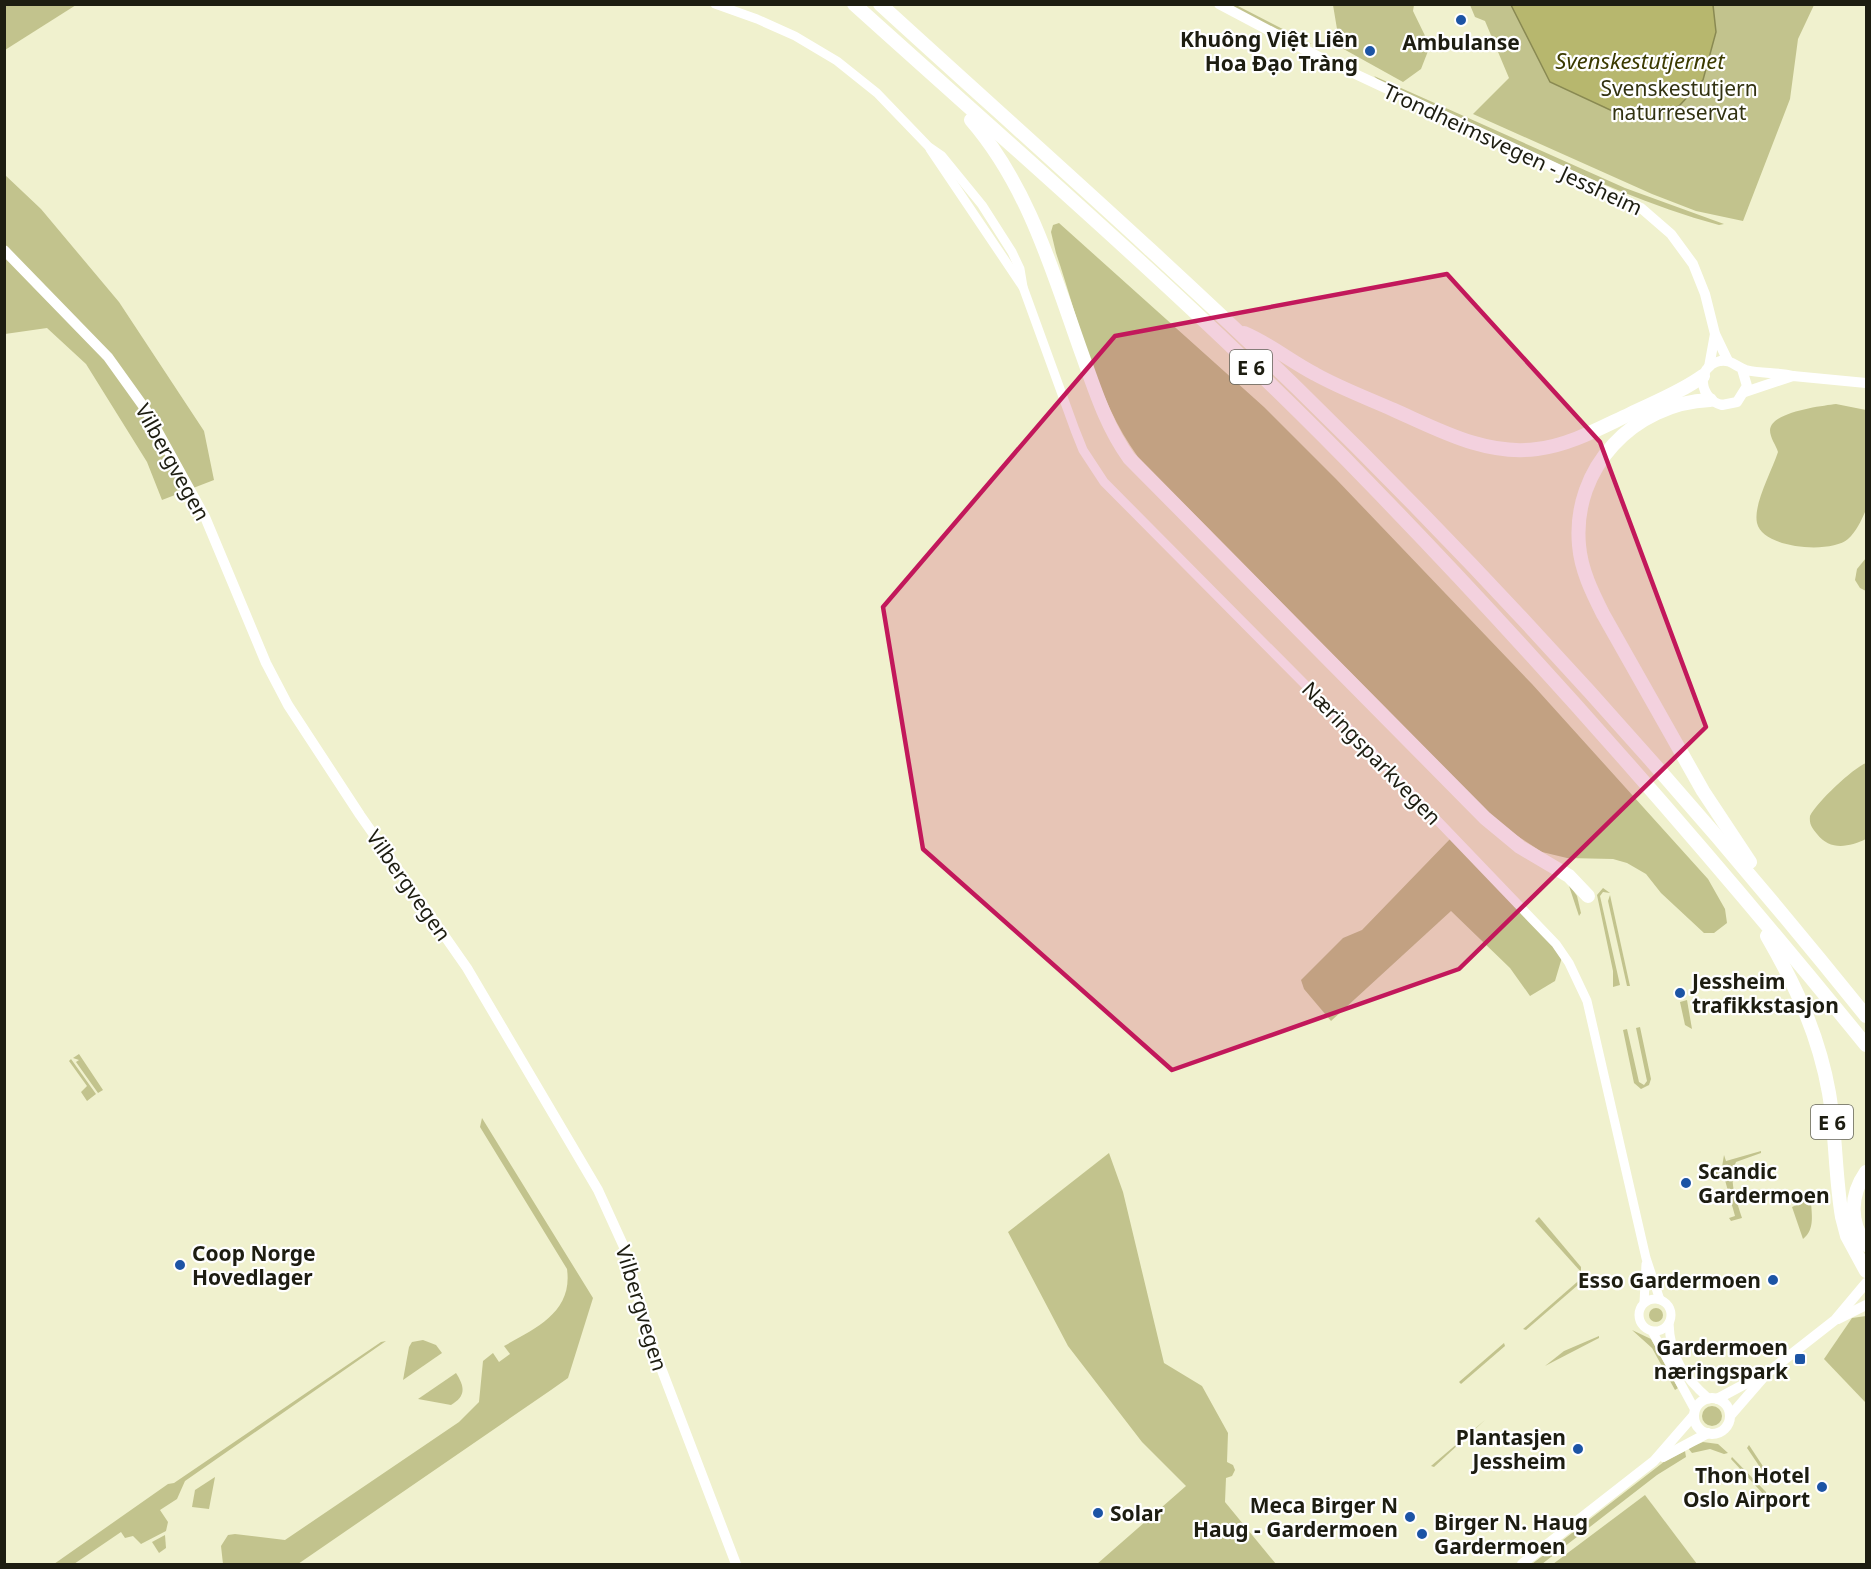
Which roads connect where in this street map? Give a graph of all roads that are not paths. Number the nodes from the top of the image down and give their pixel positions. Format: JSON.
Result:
{"nodes":[{"id":1,"x":715,"y":4,"type":"edge"},
{"id":2,"x":854,"y":4,"type":"edge"},
{"id":3,"x":880,"y":4,"type":"edge"},
{"id":4,"x":1219,"y":4,"type":"edge"},
{"id":5,"x":935,"y":78,"type":"junction"},
{"id":6,"x":4,"y":250,"type":"edge"},
{"id":7,"x":1236,"y":330,"type":"junction"},
{"id":8,"x":1715,"y":334,"type":"junction"},
{"id":9,"x":1728,"y":361,"type":"junction"},
{"id":10,"x":1742,"y":369,"type":"junction"},
{"id":11,"x":1706,"y":372,"type":"junction"},
{"id":12,"x":1793,"y":376,"type":"junction"},
{"id":13,"x":1866,"y":383,"type":"edge"},
{"id":14,"x":1745,"y":392,"type":"junction"},
{"id":15,"x":1710,"y":400,"type":"junction"},
{"id":16,"x":1762,"y":889,"type":"junction"},
{"id":17,"x":1588,"y":896,"type":"dead end"},
{"id":18,"x":1749,"y":903,"type":"junction"},
{"id":19,"x":1866,"y":1016,"type":"edge"},
{"id":20,"x":1866,"y":1045,"type":"edge"},
{"id":21,"x":1866,"y":1172,"type":"edge"},
{"id":22,"x":1866,"y":1245,"type":"edge"},
{"id":23,"x":1646,"y":1258,"type":"junction"},
{"id":24,"x":1866,"y":1271,"type":"edge"},
{"id":25,"x":1866,"y":1283,"type":"edge"},
{"id":26,"x":1660,"y":1299,"type":"junction"},
{"id":27,"x":1644,"y":1303,"type":"junction"},
{"id":28,"x":1866,"y":1305,"type":"edge"},
{"id":29,"x":1835,"y":1320,"type":"junction"},
{"id":30,"x":1669,"y":1323,"type":"junction"},
{"id":31,"x":1652,"y":1331,"type":"junction"},
{"id":32,"x":1771,"y":1370,"type":"junction"},
{"id":33,"x":1713,"y":1399,"type":"junction"},
{"id":34,"x":1695,"y":1413,"type":"junction"},
{"id":35,"x":1730,"y":1416,"type":"junction"},
{"id":36,"x":1708,"y":1433,"type":"junction"},
{"id":37,"x":1654,"y":1461,"type":"junction"},
{"id":38,"x":736,"y":1564,"type":"edge"},
{"id":39,"x":1522,"y":1564,"type":"edge"}],
"edges":[{"from":1,"to":23,"type":"street","name":"Næringsparkvegen"},
{"from":2,"to":5,"type":"highway","number":"E 6"},
{"from":3,"to":7,"type":"highway","number":"E 6"},
{"from":4,"to":8,"type":"main road","name":"Trondheimsvegen - Jessheim"},
{"from":5,"to":17,"type":"highway","number":"E 6"},
{"from":5,"to":18,"type":"highway","number":"E 6"},
{"from":6,"to":38,"type":"main road","name":"Vilbergvegen"},
{"from":7,"to":11,"type":"highway","number":"E 6"},
{"from":7,"to":16,"type":"highway","number":"E 6"},
{"from":8,"to":9,"type":"main road","name":"Trondheimsvegen - Jessheim"},
{"from":8,"to":11,"type":"main road","name":"Trondheimsvegen - Jessheim"},
{"from":9,"to":10,"type":"main road"},
{"from":9,"to":11,"type":"main road"},
{"from":10,"to":12,"type":"main road"},
{"from":10,"to":14,"type":"main road"},
{"from":11,"to":15,"type":"main road"},
{"from":12,"to":13,"type":"main road"},
{"from":12,"to":14,"type":"main road"},
{"from":14,"to":15,"type":"main road"},
{"from":15,"to":16,"type":"highway","number":"E 6"},
{"from":16,"to":19,"type":"highway","number":"E 6"},
{"from":18,"to":20,"type":"highway","number":"E 6"},
{"from":18,"to":24,"type":"highway","number":"E 6"},
{"from":21,"to":22,"type":"highway"},
{"from":23,"to":26,"type":"street","name":"Næringsparkvegen"},
{"from":23,"to":27,"type":"street","name":"Næringsparkvegen"},
{"from":25,"to":29,"type":"main road"},
{"from":26,"to":27,"type":"street"},
{"from":26,"to":30,"type":"street","name":"Næringsparkvegen"},
{"from":27,"to":31,"type":"street","name":"Næringsparkvegen"},
{"from":28,"to":29,"type":"main road"},
{"from":29,"to":32,"type":"main road"},
{"from":30,"to":31,"type":"street"},
{"from":30,"to":33,"type":"street","name":"Næringsparkvegen"},
{"from":31,"to":34,"type":"street","name":"Næringsparkvegen"},
{"from":32,"to":33,"type":"main road"},
{"from":32,"to":35,"type":"main road"},
{"from":33,"to":34,"type":"main road"},
{"from":33,"to":35,"type":"main road"},
{"from":34,"to":36,"type":"main road"},
{"from":34,"to":37,"type":"main road"},
{"from":35,"to":36,"type":"main road"},
{"from":36,"to":37,"type":"main road"},
{"from":37,"to":39,"type":"main road"}]}
